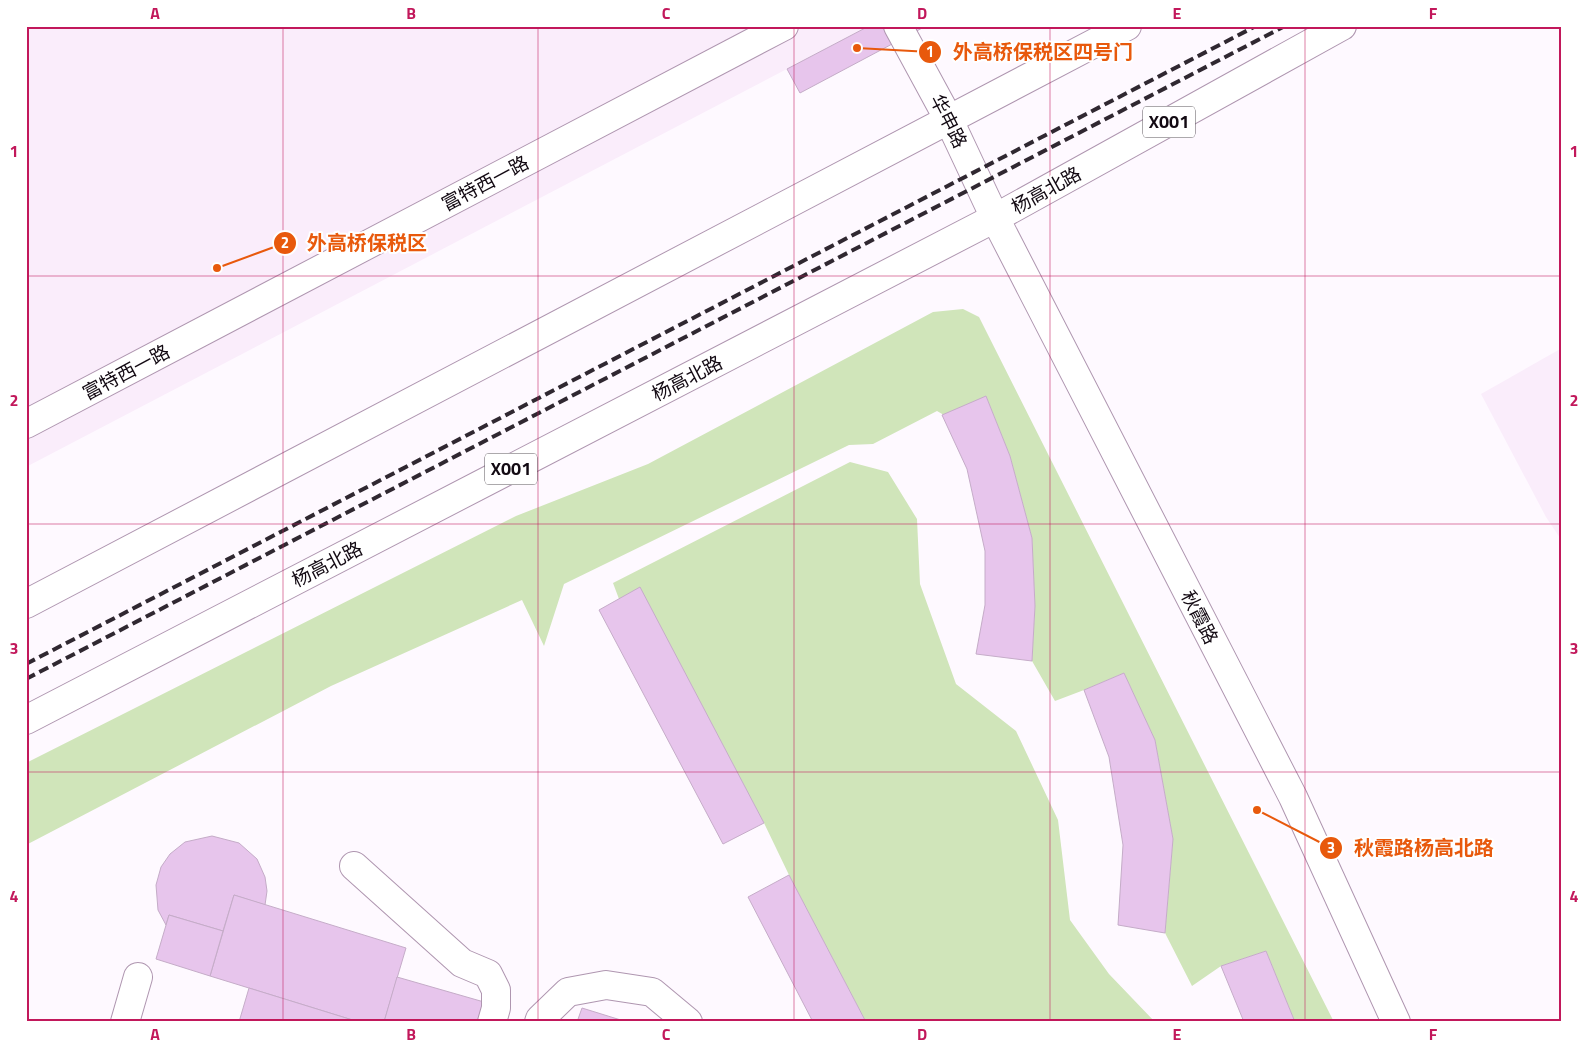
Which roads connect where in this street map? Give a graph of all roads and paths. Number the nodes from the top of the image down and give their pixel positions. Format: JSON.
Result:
{"nodes":[{"id":1,"x":784,"y":26,"type":"edge"},
{"id":2,"x":898,"y":26,"type":"edge"},
{"id":3,"x":1127,"y":26,"type":"edge"},
{"id":4,"x":1342,"y":26,"type":"edge"},
{"id":5,"x":949,"y":120,"type":"junction"},
{"id":6,"x":995,"y":218,"type":"junction"},
{"id":7,"x":26,"y":424,"type":"edge"},
{"id":8,"x":26,"y":604,"type":"edge"},
{"id":9,"x":26,"y":720,"type":"edge"},
{"id":10,"x":354,"y":866,"type":"dead end"},
{"id":11,"x":138,"y":977,"type":"dead end"},
{"id":12,"x":125,"y":1022,"type":"edge"},
{"id":13,"x":492,"y":1022,"type":"edge"},
{"id":14,"x":539,"y":1022,"type":"edge"},
{"id":15,"x":688,"y":1022,"type":"edge"},
{"id":16,"x":1396,"y":1022,"type":"edge"}],
"edges":[{"from":1,"to":7,"type":"main road","name":"富特西一路"},
{"from":2,"to":5,"type":"main road","name":"华申路"},
{"from":3,"to":5,"type":"main road"},
{"from":4,"to":6,"type":"main road","name":"杨高北路","number":"X001"},
{"from":5,"to":6,"type":"main road","name":"华申路"},
{"from":5,"to":8,"type":"main road"},
{"from":6,"to":9,"type":"main road","name":"杨高北路","number":"X001"},
{"from":6,"to":16,"type":"main road","name":"秋霞路"},
{"from":10,"to":13,"type":"main road"},
{"from":11,"to":12,"type":"main road"},
{"from":14,"to":15,"type":"main road"}]}
